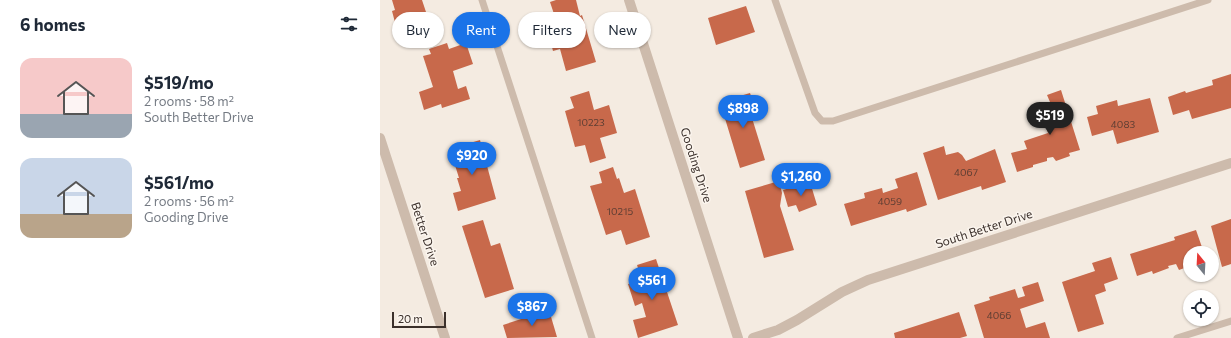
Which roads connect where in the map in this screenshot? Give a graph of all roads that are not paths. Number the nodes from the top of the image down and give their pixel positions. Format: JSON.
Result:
{"nodes":[{"id":1,"x":482,"y":0,"type":"edge"},
{"id":2,"x":629,"y":0,"type":"edge"},
{"id":3,"x":775,"y":0,"type":"edge"},
{"id":4,"x":1208,"y":0,"type":"edge"},
{"id":5,"x":380,"y":138,"type":"edge"},
{"id":6,"x":1231,"y":163,"type":"edge"},
{"id":7,"x":1231,"y":321,"type":"edge"},
{"id":8,"x":445,"y":338,"type":"edge"},
{"id":9,"x":592,"y":338,"type":"edge"},
{"id":10,"x":738,"y":338,"type":"edge"},
{"id":11,"x":753,"y":338,"type":"edge"},
{"id":12,"x":1177,"y":338,"type":"edge"}],
"edges":[{"from":1,"to":9,"type":"lane"},
{"from":2,"to":10,"type":"street","name":"Gooding Drive"},
{"from":3,"to":4,"type":"lane"},
{"from":5,"to":8,"type":"street","name":"Better Drive"},
{"from":6,"to":11,"type":"street","name":"South Better Drive"},
{"from":7,"to":12,"type":"lane"}]}
